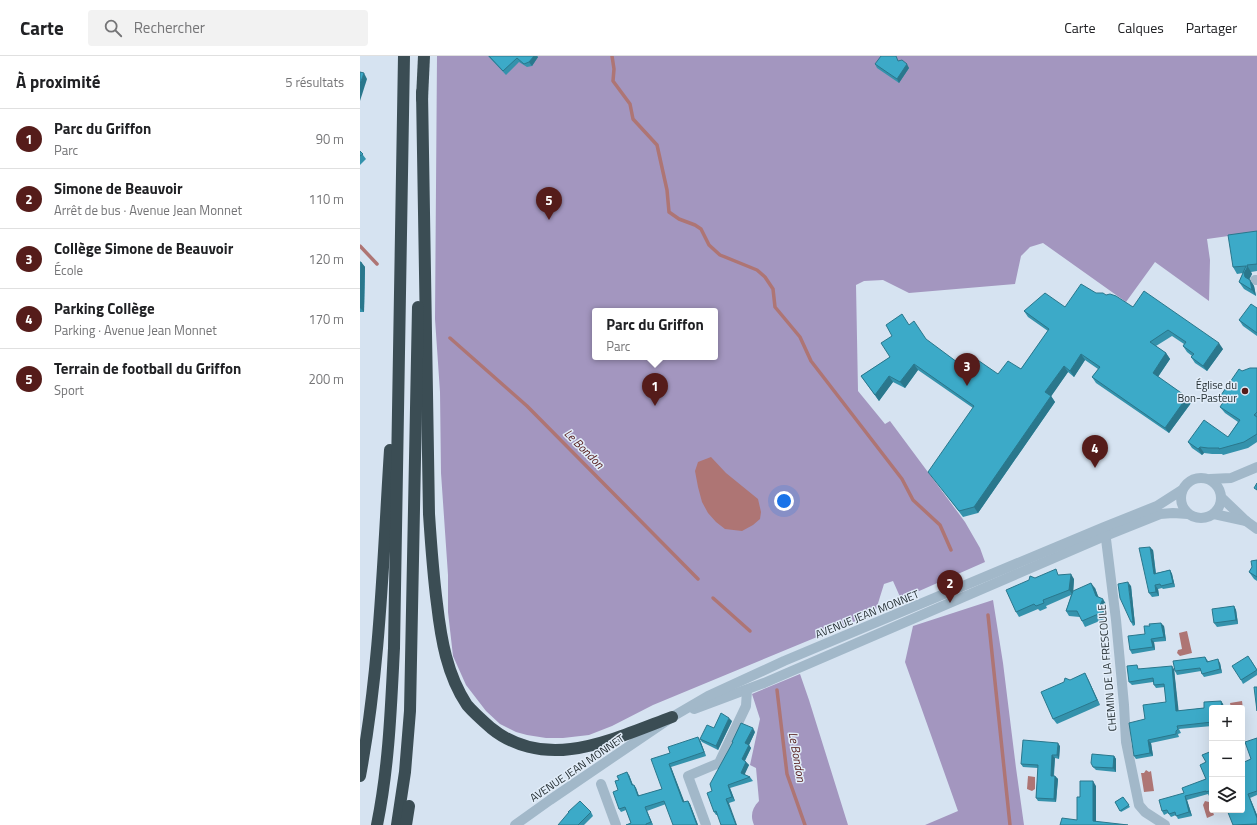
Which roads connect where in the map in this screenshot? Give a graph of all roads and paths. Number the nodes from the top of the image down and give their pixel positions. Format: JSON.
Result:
{"nodes":[{"id":1,"x":404,"y":56,"type":"edge"},
{"id":2,"x":424,"y":56,"type":"edge"},
{"id":3,"x":422,"y":92,"type":"junction"},
{"id":4,"x":400,"y":271,"type":"junction"},
{"id":5,"x":1257,"y":467,"type":"edge"},
{"id":6,"x":1231,"y":478,"type":"junction"},
{"id":7,"x":1210,"y":479,"type":"junction"},
{"id":8,"x":1182,"y":490,"type":"junction"},
{"id":9,"x":1222,"y":495,"type":"junction"},
{"id":10,"x":1188,"y":514,"type":"junction"},
{"id":11,"x":1214,"y":514,"type":"junction"},
{"id":12,"x":1246,"y":521,"type":"junction"},
{"id":13,"x":1257,"y":529,"type":"edge"},
{"id":14,"x":1105,"y":532,"type":"junction"},
{"id":15,"x":968,"y":590,"type":"junction"},
{"id":16,"x":411,"y":644,"type":"junction"},
{"id":17,"x":747,"y":690,"type":"junction"},
{"id":18,"x":672,"y":717,"type":"junction"},
{"id":19,"x":360,"y":776,"type":"edge"},
{"id":20,"x":601,"y":784,"type":"dead end"},
{"id":21,"x":378,"y":825,"type":"edge"},
{"id":22,"x":397,"y":825,"type":"edge"},
{"id":23,"x":406,"y":825,"type":"edge"},
{"id":24,"x":515,"y":825,"type":"edge"},
{"id":25,"x":616,"y":825,"type":"edge"},
{"id":26,"x":706,"y":825,"type":"edge"},
{"id":27,"x":1165,"y":825,"type":"edge"}],
"edges":[{"from":1,"to":4,"type":"highway"},
{"from":2,"to":3,"type":"highway"},
{"from":3,"to":16,"type":"highway"},
{"from":3,"to":18,"type":"highway"},
{"from":4,"to":19,"type":"highway"},
{"from":4,"to":21,"type":"highway"},
{"from":5,"to":6,"type":"street"},
{"from":6,"to":7,"type":"street"},
{"from":6,"to":9,"type":"street"},
{"from":7,"to":8,"type":"street"},
{"from":7,"to":9,"type":"street"},
{"from":8,"to":10,"type":"street"},
{"from":8,"to":14,"type":"street","name":"AVENUE JEAN MONNET"},
{"from":9,"to":11,"type":"street"},
{"from":9,"to":12,"type":"street"},
{"from":10,"to":11,"type":"street"},
{"from":10,"to":14,"type":"street","name":"AVENUE JEAN MONNET"},
{"from":11,"to":12,"type":"street"},
{"from":12,"to":13,"type":"street"},
{"from":14,"to":15,"type":"street","name":"AVENUE JEAN MONNET"},
{"from":14,"to":27,"type":"street","name":"CHEMIN DE LA FRESCOULE"},
{"from":15,"to":17,"type":"street","name":"AVENUE JEAN MONNET"},
{"from":15,"to":18,"type":"street","name":"AVENUE JEAN MONNET"},
{"from":16,"to":22,"type":"highway"},
{"from":16,"to":23,"type":"highway"},
{"from":17,"to":18,"type":"street","name":"AVENUE JEAN MONNET"},
{"from":17,"to":26,"type":"street"},
{"from":18,"to":24,"type":"street","name":"AVENUE JEAN MONNET"},
{"from":20,"to":25,"type":"street"}]}
